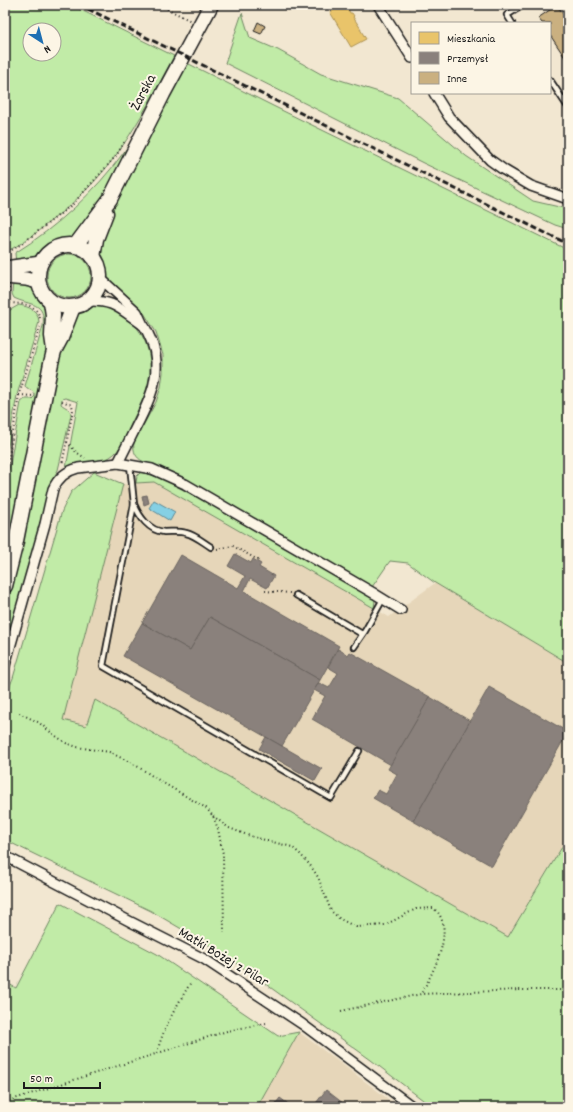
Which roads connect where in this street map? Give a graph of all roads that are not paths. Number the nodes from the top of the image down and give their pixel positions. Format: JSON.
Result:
{"nodes":[{"id":1,"x":211,"y":5,"type":"edge"},
{"id":2,"x":378,"y":5,"type":"edge"},
{"id":3,"x":523,"y":5,"type":"edge"},
{"id":4,"x":511,"y":22,"type":"edge"},
{"id":5,"x":411,"y":56,"type":"edge"},
{"id":6,"x":551,"y":82,"type":"edge"},
{"id":7,"x":435,"y":94,"type":"edge"},
{"id":8,"x":568,"y":107,"type":"edge"},
{"id":9,"x":110,"y":199,"type":"junction"},
{"id":10,"x":568,"y":199,"type":"edge"},
{"id":11,"x":75,"y":246,"type":"junction"},
{"id":12,"x":93,"y":257,"type":"junction"},
{"id":13,"x":41,"y":262,"type":"junction"},
{"id":14,"x":5,"y":268,"type":"edge"},
{"id":15,"x":100,"y":278,"type":"junction"},
{"id":16,"x":7,"y":282,"type":"edge"},
{"id":17,"x":38,"y":282,"type":"junction"},
{"id":18,"x":88,"y":301,"type":"junction"},
{"id":19,"x":51,"y":302,"type":"junction"},
{"id":20,"x":73,"y":307,"type":"junction"},
{"id":21,"x":144,"y":326,"type":"junction"},
{"id":22,"x":54,"y":351,"type":"junction"},
{"id":23,"x":118,"y":463,"type":"junction"},
{"id":24,"x":130,"y":465,"type":"junction"},
{"id":25,"x":134,"y":504,"type":"junction"},
{"id":26,"x":211,"y":547,"type":"road end"},
{"id":27,"x":5,"y":586,"type":"edge"},
{"id":28,"x":296,"y":595,"type":"road end"},
{"id":29,"x":383,"y":599,"type":"junction"},
{"id":30,"x":401,"y":610,"type":"dead end"},
{"id":31,"x":362,"y":634,"type":"junction"},
{"id":32,"x":354,"y":648,"type":"dead end"},
{"id":33,"x":5,"y":665,"type":"edge"},
{"id":34,"x":359,"y":751,"type":"dead end"},
{"id":35,"x":5,"y":856,"type":"edge"},
{"id":36,"x":413,"y":1107,"type":"edge"}],
"edges":[{"from":1,"to":9,"type":"main road","name":"Żarska"},
{"from":2,"to":5,"type":"street"},
{"from":3,"to":4,"type":"lane"},
{"from":6,"to":8,"type":"lane"},
{"from":7,"to":10,"type":"street"},
{"from":9,"to":11,"type":"main road","name":"Żarska"},
{"from":9,"to":12,"type":"main road","name":"Żarska"},
{"from":11,"to":12,"type":"main road"},
{"from":11,"to":13,"type":"main road"},
{"from":12,"to":15,"type":"main road"},
{"from":13,"to":14,"type":"street"},
{"from":13,"to":17,"type":"main road"},
{"from":15,"to":18,"type":"main road"},
{"from":15,"to":21,"type":"street"},
{"from":16,"to":17,"type":"street"},
{"from":17,"to":19,"type":"main road"},
{"from":18,"to":20,"type":"main road"},
{"from":18,"to":21,"type":"street"},
{"from":19,"to":20,"type":"main road"},
{"from":19,"to":22,"type":"main road"},
{"from":20,"to":22,"type":"main road"},
{"from":21,"to":23,"type":"street"},
{"from":22,"to":27,"type":"main road"},
{"from":23,"to":24,"type":"street"},
{"from":23,"to":33,"type":"street"},
{"from":24,"to":25,"type":"lane"},
{"from":24,"to":29,"type":"street"},
{"from":25,"to":26,"type":"lane"},
{"from":25,"to":34,"type":"lane"},
{"from":28,"to":31,"type":"lane"},
{"from":29,"to":30,"type":"street"},
{"from":29,"to":31,"type":"lane"},
{"from":31,"to":32,"type":"lane"},
{"from":35,"to":36,"type":"street","name":"Matki Bożej z Pilar"}]}
